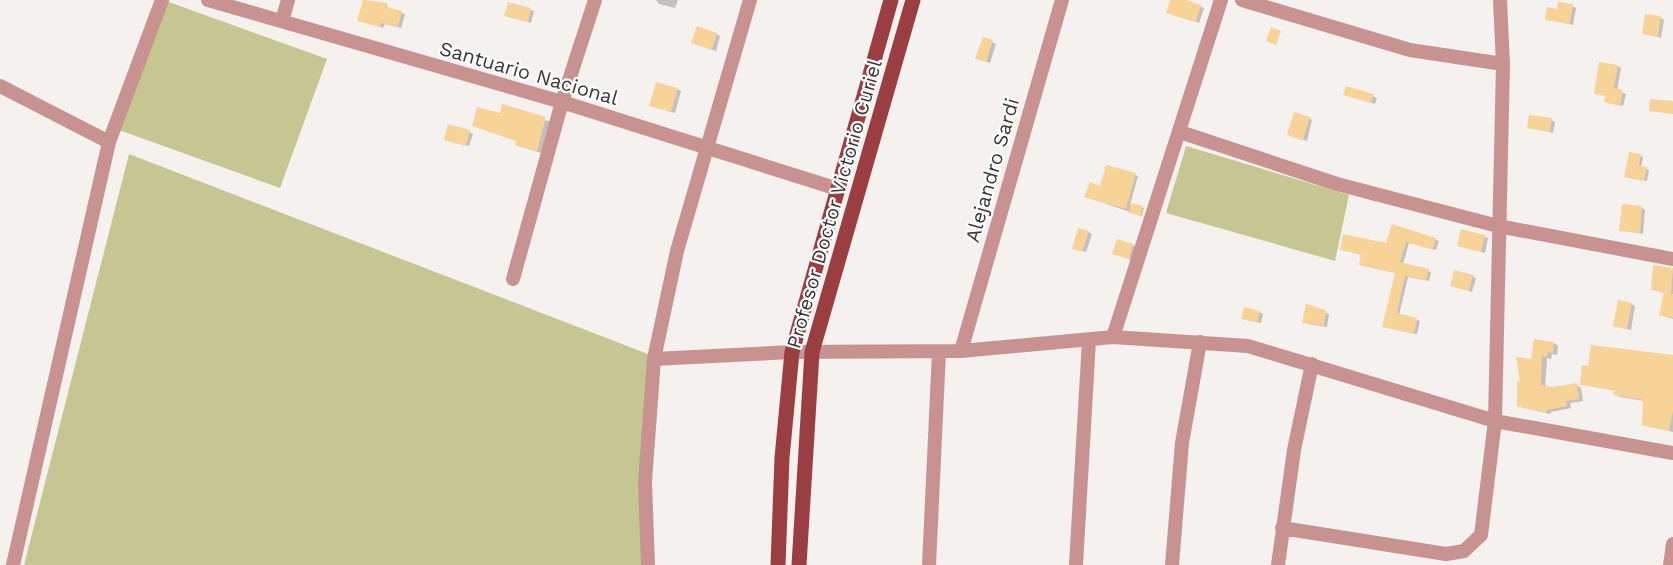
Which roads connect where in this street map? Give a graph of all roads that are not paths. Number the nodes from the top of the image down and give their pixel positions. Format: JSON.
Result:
{"nodes":[{"id":1,"x":162,"y":0,"type":"edge"},
{"id":2,"x":208,"y":0,"type":"edge"},
{"id":3,"x":288,"y":0,"type":"edge"},
{"id":4,"x":595,"y":0,"type":"edge"},
{"id":5,"x":750,"y":0,"type":"edge"},
{"id":6,"x":891,"y":0,"type":"edge"},
{"id":7,"x":913,"y":0,"type":"edge"},
{"id":8,"x":1062,"y":0,"type":"edge"},
{"id":9,"x":1221,"y":0,"type":"edge"},
{"id":10,"x":1242,"y":0,"type":"edge"},
{"id":11,"x":1500,"y":0,"type":"edge"},
{"id":12,"x":282,"y":21,"type":"junction"},
{"id":13,"x":1503,"y":64,"type":"junction"},
{"id":14,"x":0,"y":86,"type":"edge"},
{"id":15,"x":562,"y":102,"type":"junction"},
{"id":16,"x":1180,"y":132,"type":"junction"},
{"id":17,"x":109,"y":142,"type":"junction"},
{"id":18,"x":706,"y":146,"type":"junction"},
{"id":19,"x":838,"y":189,"type":"junction"},
{"id":20,"x":1498,"y":226,"type":"junction"},
{"id":21,"x":1673,"y":259,"type":"edge"},
{"id":22,"x":513,"y":279,"type":"dead end"},
{"id":23,"x":1113,"y":337,"type":"junction"},
{"id":24,"x":1089,"y":340,"type":"junction"},
{"id":25,"x":1200,"y":342,"type":"junction"},
{"id":26,"x":961,"y":351,"type":"junction"},
{"id":27,"x":792,"y":352,"type":"junction"},
{"id":28,"x":812,"y":352,"type":"junction"},
{"id":29,"x":939,"y":352,"type":"junction"},
{"id":30,"x":654,"y":359,"type":"junction"},
{"id":31,"x":1312,"y":364,"type":"junction"},
{"id":32,"x":1495,"y":421,"type":"junction"},
{"id":33,"x":1673,"y":453,"type":"edge"},
{"id":34,"x":1282,"y":528,"type":"junction"},
{"id":35,"x":1673,"y":544,"type":"edge"},
{"id":36,"x":1445,"y":560,"type":"edge"},
{"id":37,"x":13,"y":565,"type":"edge"},
{"id":38,"x":648,"y":565,"type":"edge"},
{"id":39,"x":778,"y":565,"type":"edge"},
{"id":40,"x":799,"y":565,"type":"edge"},
{"id":41,"x":929,"y":565,"type":"edge"},
{"id":42,"x":1076,"y":565,"type":"edge"},
{"id":43,"x":1172,"y":565,"type":"edge"},
{"id":44,"x":1278,"y":565,"type":"edge"},
{"id":45,"x":1670,"y":565,"type":"edge"}],
"edges":[{"from":1,"to":17,"type":"street"},
{"from":2,"to":12,"type":"street","name":"Santuario Nacional"},
{"from":3,"to":12,"type":"street"},
{"from":4,"to":15,"type":"street"},
{"from":5,"to":18,"type":"street"},
{"from":6,"to":19,"type":"main road","name":"Profesor Doctor Victorio Curiel"},
{"from":7,"to":28,"type":"main road","name":"Profesor Doctor Victorio Curiel"},
{"from":8,"to":26,"type":"street","name":"Alejandro Sardi"},
{"from":9,"to":16,"type":"street"},
{"from":10,"to":13,"type":"street"},
{"from":11,"to":13,"type":"street"},
{"from":12,"to":15,"type":"street","name":"Santuario Nacional"},
{"from":13,"to":20,"type":"street"},
{"from":14,"to":17,"type":"street"},
{"from":15,"to":18,"type":"street","name":"Santuario Nacional"},
{"from":15,"to":22,"type":"street"},
{"from":16,"to":20,"type":"street"},
{"from":16,"to":23,"type":"street"},
{"from":17,"to":37,"type":"street"},
{"from":18,"to":19,"type":"street","name":"Santuario Nacional"},
{"from":18,"to":30,"type":"street"},
{"from":19,"to":27,"type":"main road","name":"Profesor Doctor Victorio Curiel"},
{"from":20,"to":21,"type":"street"},
{"from":20,"to":32,"type":"street"},
{"from":23,"to":24,"type":"street"},
{"from":23,"to":25,"type":"street"},
{"from":24,"to":26,"type":"street"},
{"from":24,"to":42,"type":"street"},
{"from":25,"to":31,"type":"street"},
{"from":25,"to":43,"type":"street"},
{"from":26,"to":29,"type":"street"},
{"from":27,"to":28,"type":"street"},
{"from":27,"to":30,"type":"street"},
{"from":27,"to":39,"type":"main road","name":"Profesor Doctor Victorio Curiel"},
{"from":28,"to":29,"type":"street"},
{"from":28,"to":40,"type":"main road","name":"Profesor Doctor Victorio Curiel"},
{"from":29,"to":41,"type":"street"},
{"from":30,"to":38,"type":"street"},
{"from":31,"to":32,"type":"street"},
{"from":31,"to":34,"type":"street"},
{"from":32,"to":33,"type":"street"},
{"from":32,"to":36,"type":"street"},
{"from":34,"to":36,"type":"street"},
{"from":34,"to":44,"type":"street"},
{"from":35,"to":45,"type":"street"}]}
